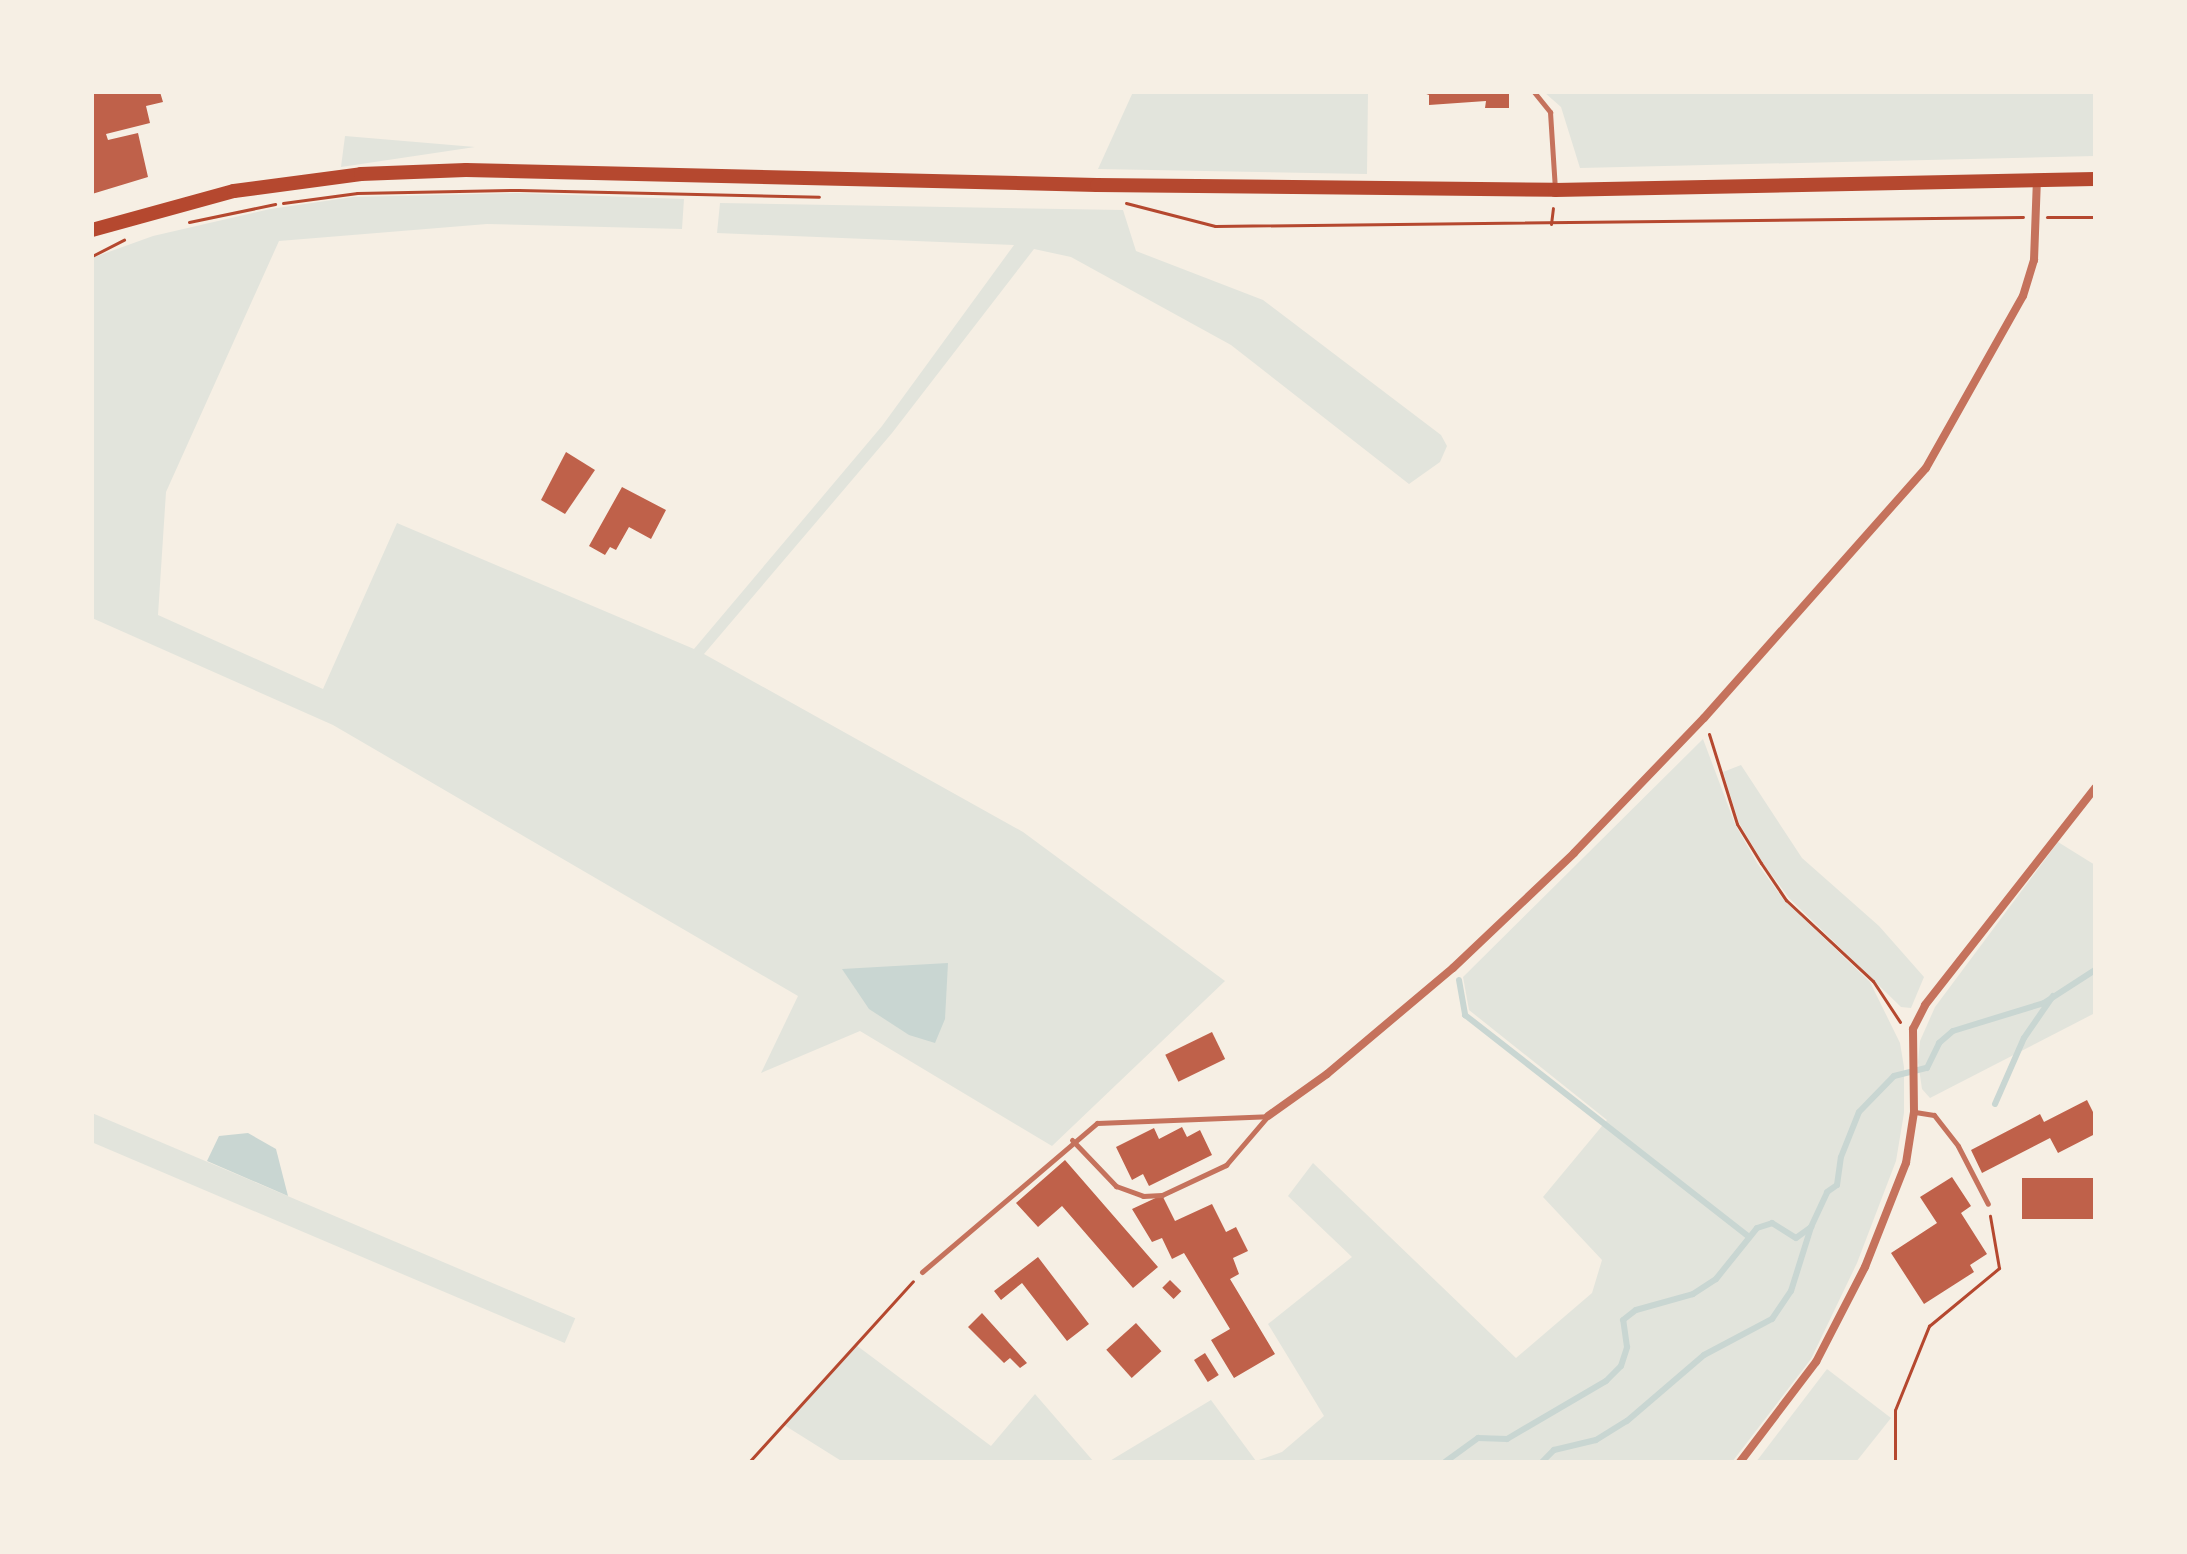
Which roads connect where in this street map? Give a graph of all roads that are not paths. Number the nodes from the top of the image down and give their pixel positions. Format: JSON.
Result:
{"nodes":[{"id":1,"x":1534,"y":92,"type":"edge"},
{"id":2,"x":2095,"y":179,"type":"edge"},
{"id":3,"x":2037,"y":180,"type":"junction"},
{"id":4,"x":1555,"y":190,"type":"junction"},
{"id":5,"x":92,"y":230,"type":"edge"},
{"id":6,"x":2095,"y":788,"type":"edge"},
{"id":7,"x":1914,"y":1112,"type":"junction"},
{"id":8,"x":1268,"y":1116,"type":"junction"},
{"id":9,"x":1072,"y":1140,"type":"junction"},
{"id":10,"x":1988,"y":1204,"type":"road end"},
{"id":11,"x":922,"y":1272,"type":"road end"},
{"id":12,"x":1740,"y":1462,"type":"edge"}],
"edges":[{"from":1,"to":4,"type":"lane"},
{"from":2,"to":3,"type":"main road"},
{"from":3,"to":4,"type":"main road"},
{"from":3,"to":8,"type":"street"},
{"from":4,"to":5,"type":"main road"},
{"from":6,"to":7,"type":"street"},
{"from":7,"to":10,"type":"lane"},
{"from":7,"to":12,"type":"street"},
{"from":8,"to":9,"type":"lane"},
{"from":8,"to":9,"type":"lane"},
{"from":9,"to":11,"type":"lane"}]}
